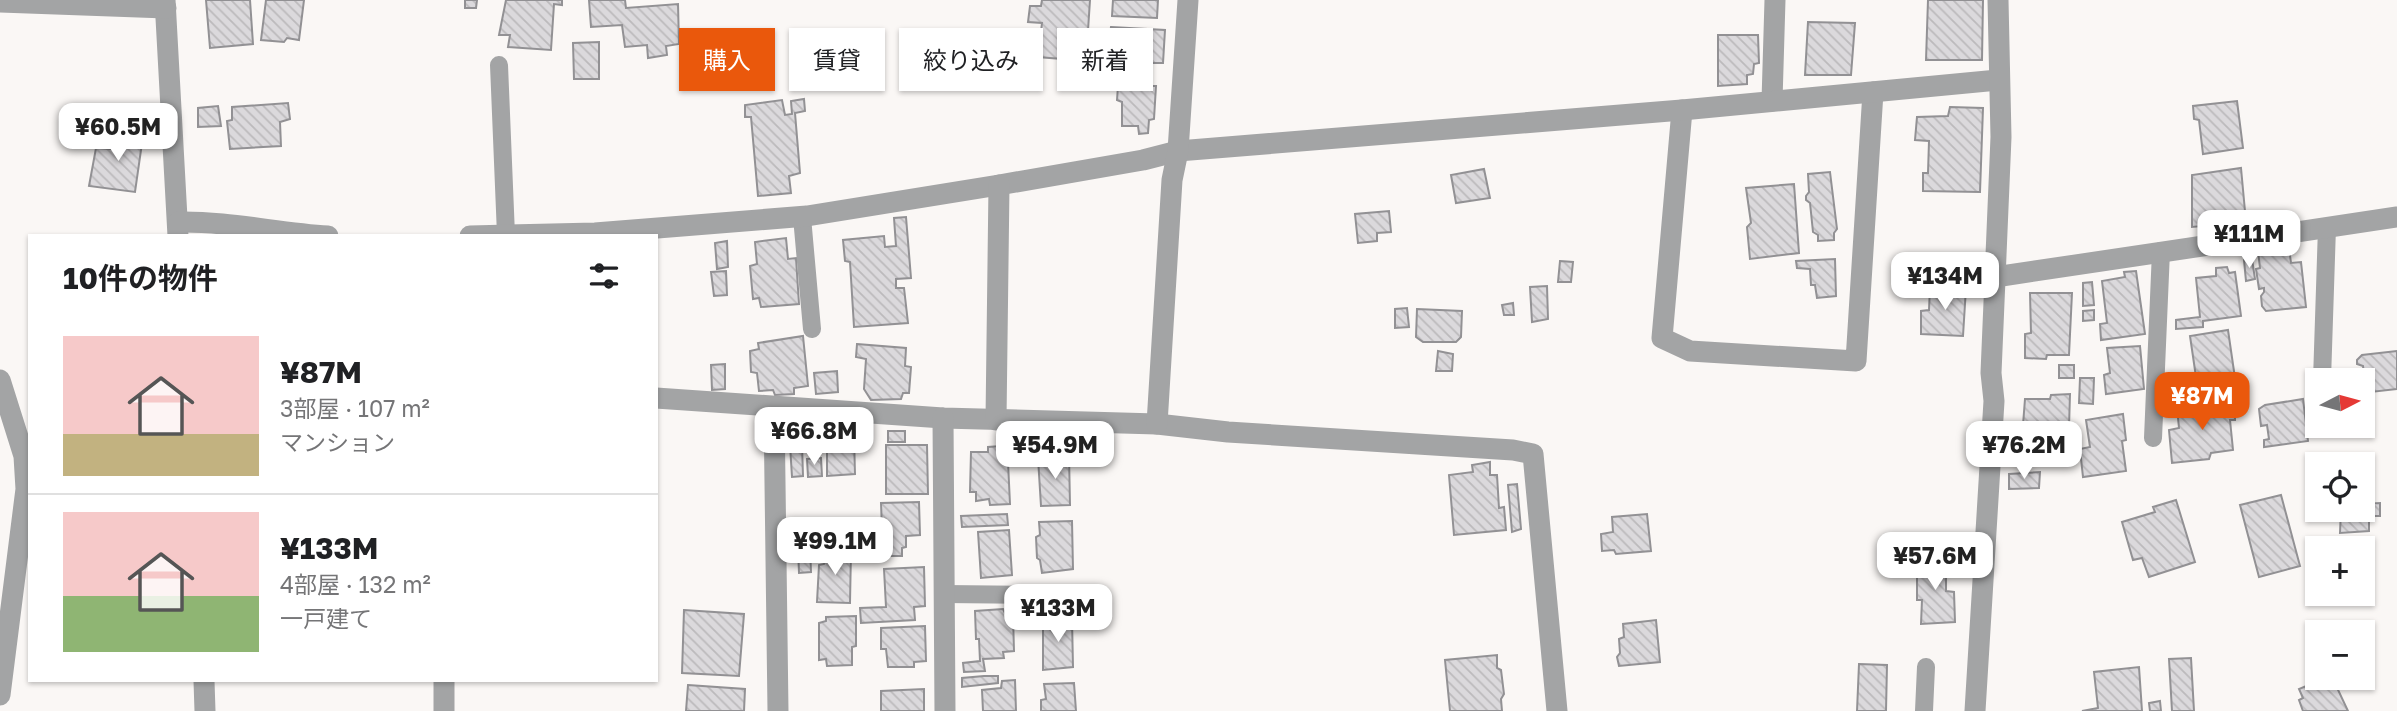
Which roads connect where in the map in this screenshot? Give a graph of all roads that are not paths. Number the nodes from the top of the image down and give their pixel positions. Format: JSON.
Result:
{"nodes":[{"id":1,"x":1188,"y":0,"type":"edge"},
{"id":2,"x":1775,"y":0,"type":"edge"},
{"id":3,"x":1998,"y":0,"type":"edge"},
{"id":4,"x":0,"y":2,"type":"edge"},
{"id":5,"x":165,"y":4,"type":"edge"},
{"id":6,"x":499,"y":65,"type":"dead end"},
{"id":7,"x":1998,"y":80,"type":"junction"},
{"id":8,"x":1873,"y":92,"type":"junction"},
{"id":9,"x":1772,"y":101,"type":"junction"},
{"id":10,"x":1682,"y":110,"type":"junction"},
{"id":11,"x":1178,"y":151,"type":"junction"},
{"id":12,"x":999,"y":185,"type":"junction"},
{"id":13,"x":802,"y":217,"type":"junction"},
{"id":14,"x":2397,"y":217,"type":"edge"},
{"id":15,"x":2327,"y":227,"type":"junction"},
{"id":16,"x":178,"y":229,"type":"edge"},
{"id":17,"x":297,"y":234,"type":"edge"},
{"id":18,"x":506,"y":234,"type":"edge"},
{"id":19,"x":550,"y":234,"type":"edge"},
{"id":20,"x":2161,"y":251,"type":"junction"},
{"id":21,"x":1995,"y":277,"type":"junction"},
{"id":22,"x":812,"y":329,"type":"dead end"},
{"id":23,"x":2322,"y":368,"type":"edge"},
{"id":24,"x":0,"y":380,"type":"edge"},
{"id":25,"x":658,"y":398,"type":"edge"},
{"id":26,"x":774,"y":407,"type":"junction"},
{"id":27,"x":943,"y":418,"type":"junction"},
{"id":28,"x":996,"y":420,"type":"junction"},
{"id":29,"x":1157,"y":424,"type":"junction"},
{"id":30,"x":2153,"y":438,"type":"dead end"},
{"id":31,"x":944,"y":594,"type":"junction"},
{"id":32,"x":1034,"y":595,"type":"dead end"},
{"id":33,"x":1926,"y":667,"type":"dead end"},
{"id":34,"x":204,"y":682,"type":"edge"},
{"id":35,"x":444,"y":682,"type":"edge"},
{"id":36,"x":0,"y":695,"type":"edge"},
{"id":37,"x":205,"y":711,"type":"edge"},
{"id":38,"x":444,"y":711,"type":"edge"},
{"id":39,"x":778,"y":711,"type":"edge"},
{"id":40,"x":945,"y":711,"type":"edge"},
{"id":41,"x":1558,"y":711,"type":"edge"},
{"id":42,"x":1924,"y":711,"type":"edge"},
{"id":43,"x":1975,"y":711,"type":"edge"}],
"edges":[{"from":1,"to":11,"type":"street"},
{"from":2,"to":9,"type":"street"},
{"from":3,"to":7,"type":"street"},
{"from":4,"to":5,"type":"street"},
{"from":5,"to":16,"type":"street"},
{"from":6,"to":18,"type":"lane"},
{"from":7,"to":8,"type":"street"},
{"from":7,"to":21,"type":"street"},
{"from":8,"to":9,"type":"street"},
{"from":8,"to":10,"type":"street"},
{"from":9,"to":10,"type":"street"},
{"from":10,"to":11,"type":"street"},
{"from":11,"to":12,"type":"street"},
{"from":11,"to":29,"type":"street"},
{"from":12,"to":13,"type":"street"},
{"from":12,"to":28,"type":"street"},
{"from":13,"to":19,"type":"street"},
{"from":13,"to":22,"type":"lane"},
{"from":14,"to":15,"type":"street"},
{"from":15,"to":20,"type":"street"},
{"from":15,"to":23,"type":"lane"},
{"from":16,"to":17,"type":"street"},
{"from":20,"to":21,"type":"street"},
{"from":20,"to":30,"type":"lane"},
{"from":21,"to":43,"type":"street"},
{"from":24,"to":36,"type":"street"},
{"from":25,"to":26,"type":"street"},
{"from":26,"to":27,"type":"street"},
{"from":26,"to":39,"type":"street"},
{"from":27,"to":28,"type":"street"},
{"from":27,"to":31,"type":"street"},
{"from":28,"to":29,"type":"street"},
{"from":29,"to":41,"type":"street"},
{"from":31,"to":32,"type":"lane"},
{"from":31,"to":40,"type":"street"},
{"from":33,"to":42,"type":"lane"},
{"from":34,"to":37,"type":"street"},
{"from":35,"to":38,"type":"street"}]}
